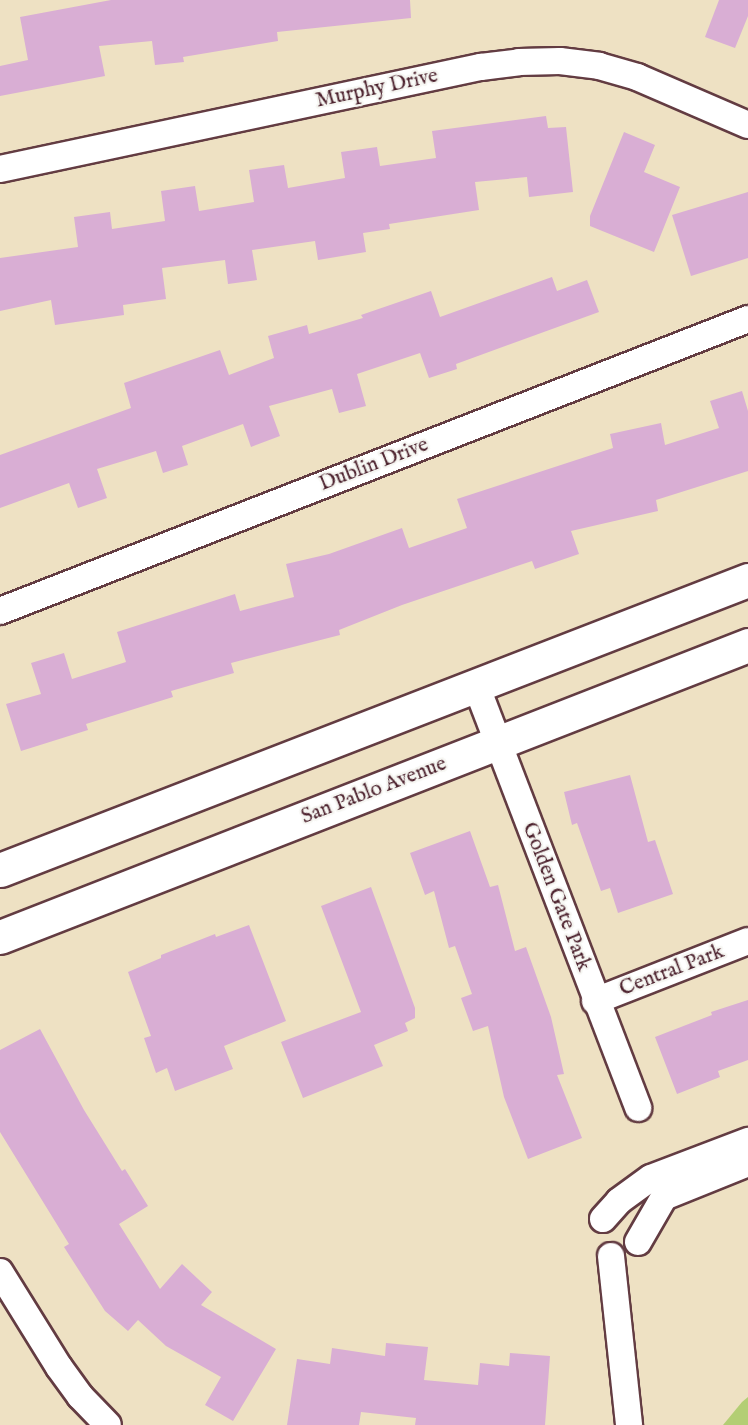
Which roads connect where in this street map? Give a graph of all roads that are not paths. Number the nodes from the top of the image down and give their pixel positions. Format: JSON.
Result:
{"nodes":[{"id":1,"x":748,"y":125,"type":"edge"},
{"id":2,"x":0,"y":169,"type":"edge"},
{"id":3,"x":748,"y":319,"type":"edge"},
{"id":4,"x":748,"y":580,"type":"edge"},
{"id":5,"x":0,"y":611,"type":"edge"},
{"id":6,"x":748,"y":645,"type":"edge"},
{"id":7,"x":476,"y":685,"type":"junction"},
{"id":8,"x":497,"y":742,"type":"junction"},
{"id":9,"x":0,"y":870,"type":"edge"},
{"id":10,"x":0,"y":937,"type":"edge"},
{"id":11,"x":748,"y":941,"type":"edge"},
{"id":12,"x":595,"y":1001,"type":"junction"},
{"id":13,"x":638,"y":1108,"type":"dead end"},
{"id":14,"x":748,"y":1141,"type":"edge"},
{"id":15,"x":748,"y":1163,"type":"edge"},
{"id":16,"x":603,"y":1219,"type":"junction"},
{"id":17,"x":638,"y":1242,"type":"junction"},
{"id":18,"x":610,"y":1256,"type":"junction"},
{"id":19,"x":0,"y":1272,"type":"edge"},
{"id":20,"x":108,"y":1425,"type":"edge"},
{"id":21,"x":630,"y":1425,"type":"edge"}],
"edges":[{"from":1,"to":2,"type":"street","name":"Murphy Drive"},
{"from":3,"to":5,"type":"street","name":"Dublin Drive"},
{"from":4,"to":7,"type":"main road"},
{"from":6,"to":8,"type":"main road","name":"San Pablo Avenue"},
{"from":7,"to":8,"type":"street","name":"Golden Gate Park"},
{"from":7,"to":9,"type":"main road"},
{"from":8,"to":10,"type":"main road","name":"San Pablo Avenue"},
{"from":8,"to":12,"type":"street","name":"Golden Gate Park"},
{"from":11,"to":12,"type":"street","name":"Central Park"},
{"from":12,"to":13,"type":"street","name":"Golden Gate Park"},
{"from":14,"to":16,"type":"street"},
{"from":15,"to":17,"type":"street"},
{"from":16,"to":17,"type":"street"},
{"from":16,"to":18,"type":"street"},
{"from":17,"to":18,"type":"street"},
{"from":18,"to":21,"type":"street"},
{"from":19,"to":20,"type":"street"}]}
